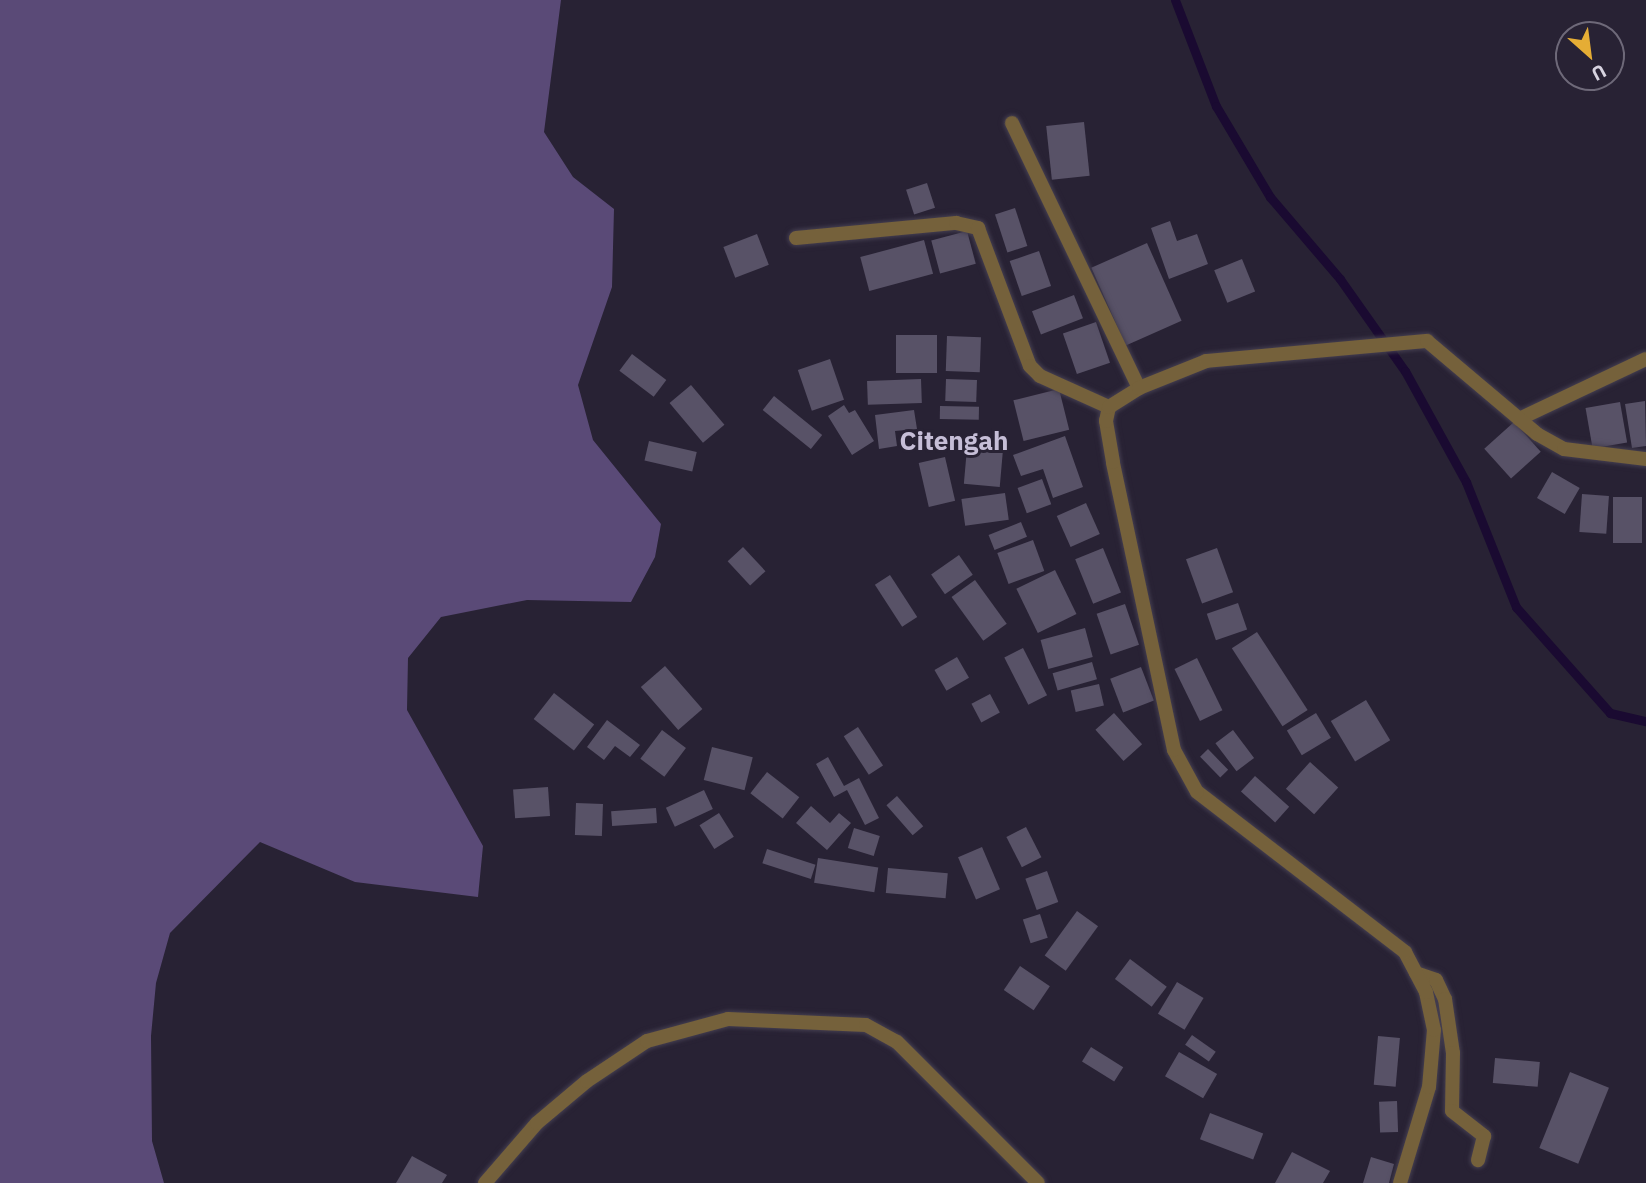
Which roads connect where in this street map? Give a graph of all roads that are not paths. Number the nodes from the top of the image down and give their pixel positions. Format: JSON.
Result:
{"nodes":[{"id":1,"x":1012,"y":123,"type":"dead end"},
{"id":2,"x":796,"y":238,"type":"dead end"},
{"id":3,"x":1646,"y":359,"type":"edge"},
{"id":4,"x":1139,"y":388,"type":"junction"},
{"id":5,"x":1109,"y":407,"type":"junction"},
{"id":6,"x":1519,"y":419,"type":"junction"},
{"id":7,"x":1646,"y":459,"type":"edge"},
{"id":8,"x":1416,"y":973,"type":"junction"},
{"id":9,"x":1478,"y":1160,"type":"dead end"},
{"id":10,"x":485,"y":1183,"type":"edge"},
{"id":11,"x":1038,"y":1183,"type":"edge"},
{"id":12,"x":1400,"y":1183,"type":"edge"}],
"edges":[{"from":1,"to":4,"type":"street"},
{"from":2,"to":5,"type":"street"},
{"from":3,"to":6,"type":"street"},
{"from":4,"to":5,"type":"street"},
{"from":4,"to":6,"type":"street"},
{"from":5,"to":8,"type":"street"},
{"from":6,"to":7,"type":"street"},
{"from":8,"to":9,"type":"street"},
{"from":8,"to":12,"type":"street"},
{"from":10,"to":11,"type":"street"}]}
